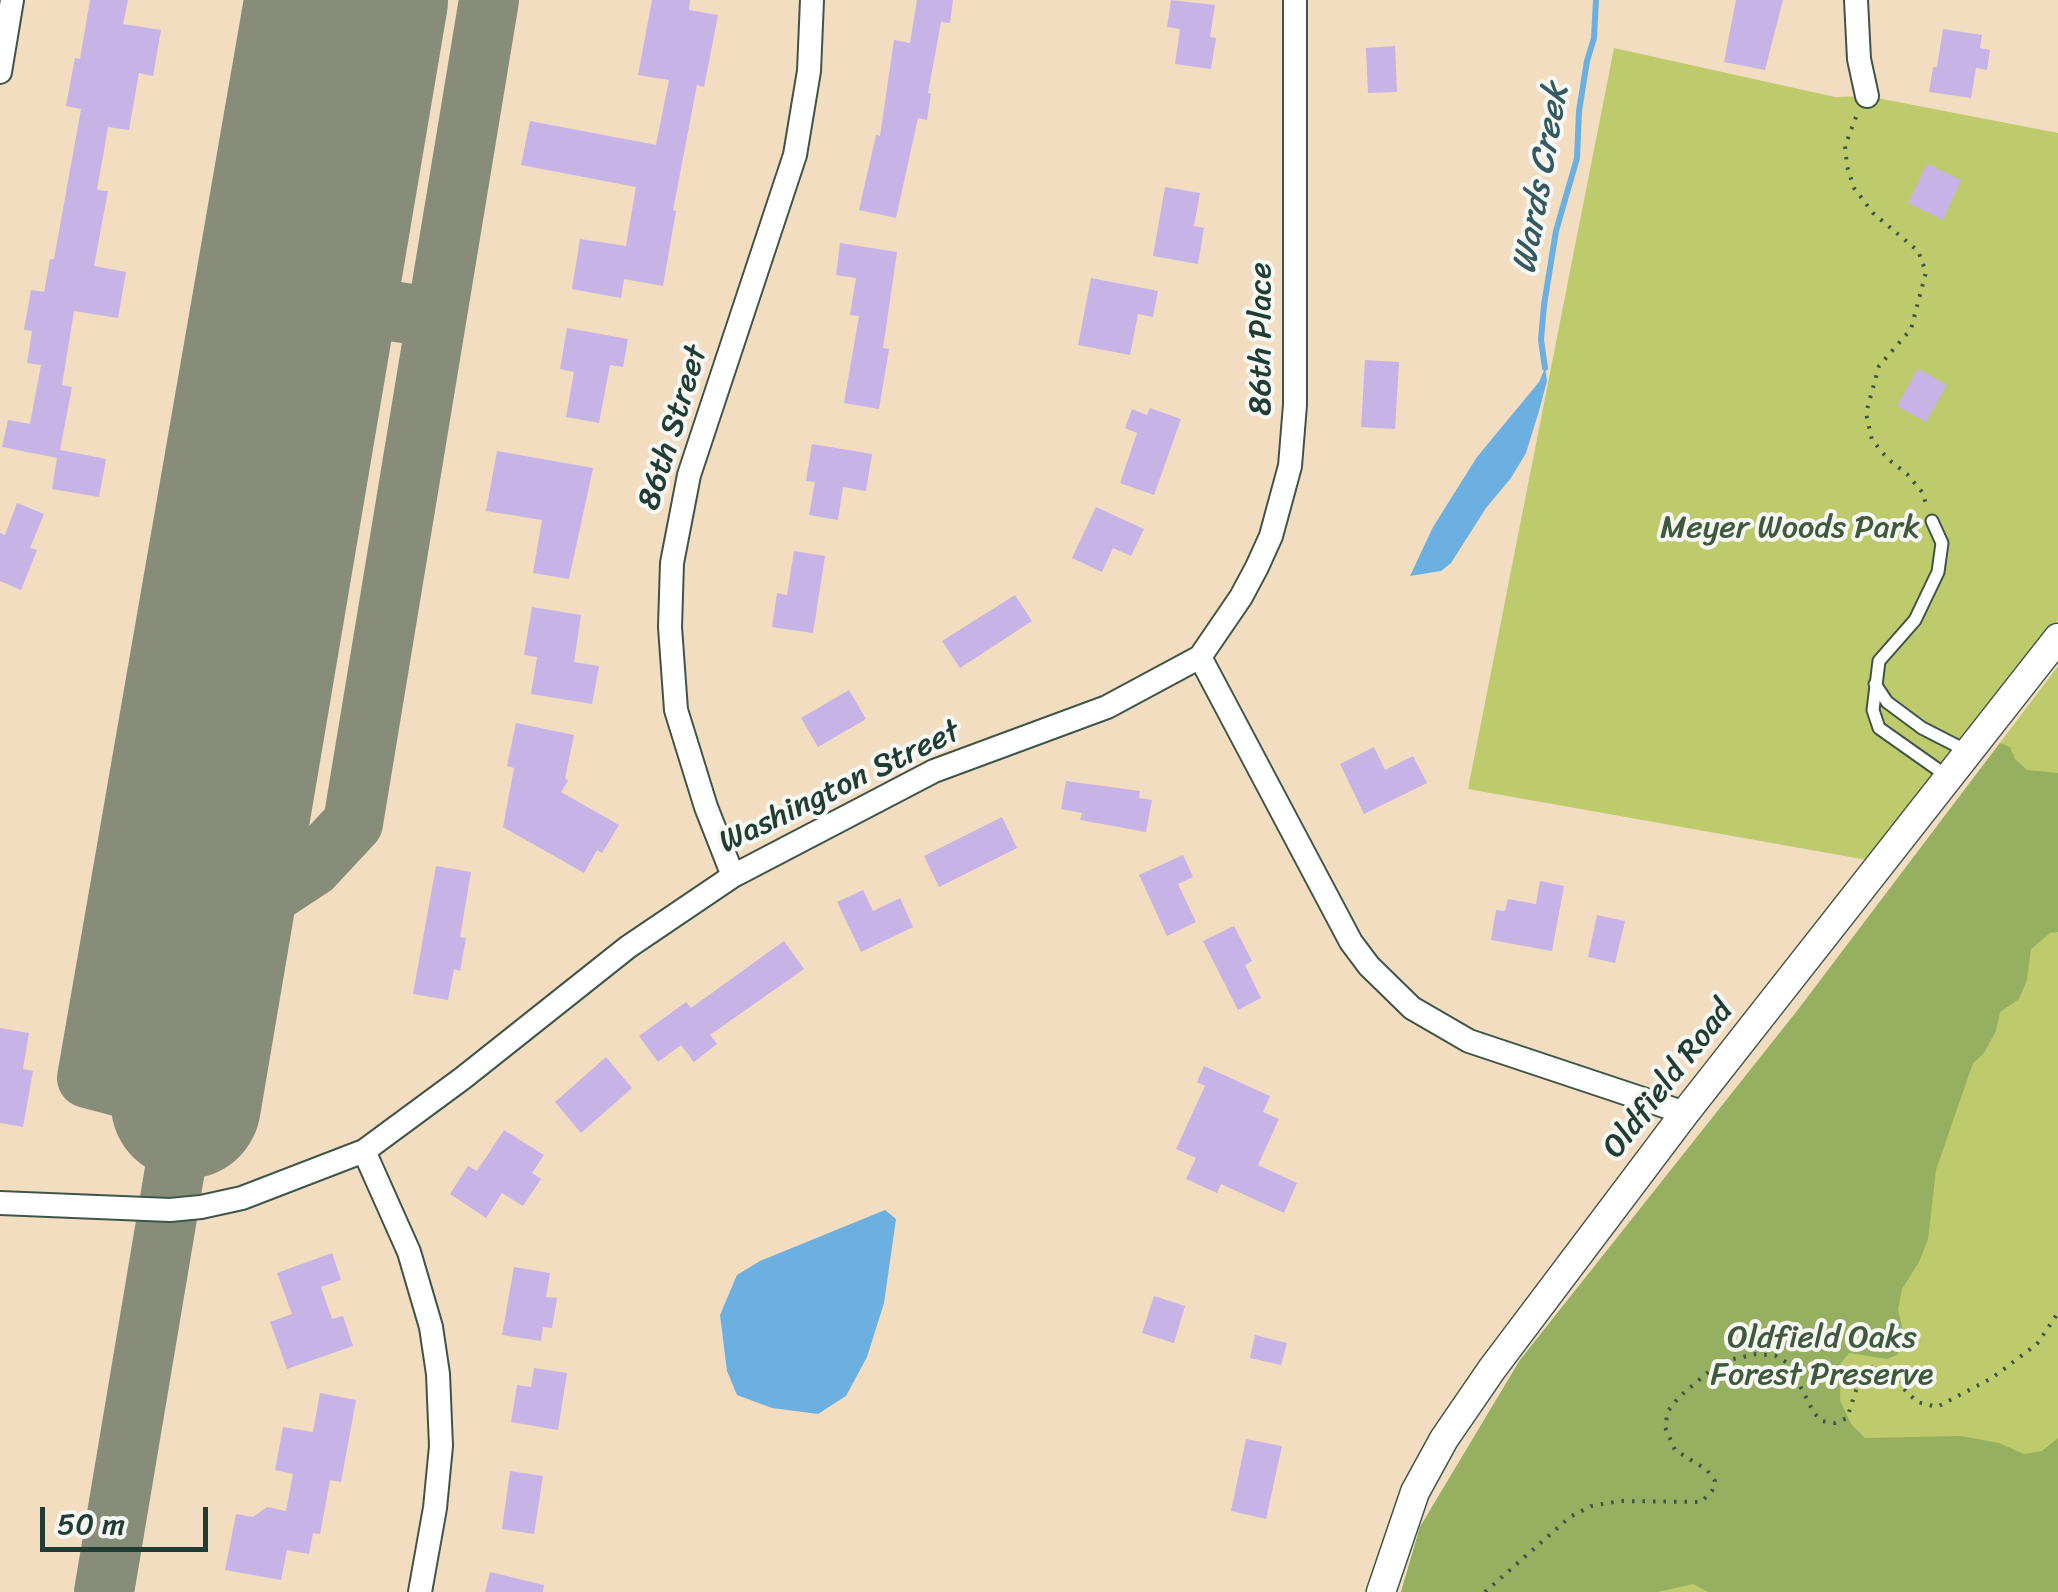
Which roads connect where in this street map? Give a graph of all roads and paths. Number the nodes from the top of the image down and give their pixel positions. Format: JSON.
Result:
{"nodes":[{"id":1,"x":12,"y":0,"type":"edge"},
{"id":2,"x":812,"y":0,"type":"edge"},
{"id":3,"x":1295,"y":0,"type":"edge"},
{"id":4,"x":1856,"y":0,"type":"edge"},
{"id":5,"x":0,"y":72,"type":"edge"},
{"id":6,"x":1868,"y":96,"type":"joint"},
{"id":7,"x":1932,"y":521,"type":"joint"},
{"id":8,"x":2058,"y":638,"type":"edge"},
{"id":9,"x":1200,"y":657,"type":"junction"},
{"id":10,"x":1874,"y":682,"type":"junction"},
{"id":11,"x":1967,"y":751,"type":"junction"},
{"id":12,"x":1947,"y":776,"type":"junction"},
{"id":13,"x":733,"y":876,"type":"junction"},
{"id":14,"x":1685,"y":1113,"type":"junction"},
{"id":15,"x":364,"y":1151,"type":"junction"},
{"id":16,"x":0,"y":1202,"type":"edge"},
{"id":17,"x":2058,"y":1314,"type":"edge"},
{"id":18,"x":420,"y":1592,"type":"edge"},
{"id":19,"x":1382,"y":1592,"type":"edge"},
{"id":20,"x":1485,"y":1592,"type":"edge"}],
"edges":[{"from":1,"to":5,"type":"street"},
{"from":2,"to":13,"type":"street","name":"86th Street"},
{"from":3,"to":9,"type":"street","name":"86th Place"},
{"from":4,"to":6,"type":"street"},
{"from":6,"to":7,"type":"path"},
{"from":7,"to":10,"type":"lane"},
{"from":8,"to":11,"type":"street","name":"Oldfield Road"},
{"from":9,"to":13,"type":"street","name":"Washington Street"},
{"from":9,"to":14,"type":"street"},
{"from":10,"to":11,"type":"lane"},
{"from":10,"to":12,"type":"lane"},
{"from":11,"to":12,"type":"street","name":"Oldfield Road"},
{"from":12,"to":14,"type":"street","name":"Oldfield Road"},
{"from":13,"to":15,"type":"street","name":"Washington Street"},
{"from":14,"to":19,"type":"street","name":"Oldfield Road"},
{"from":15,"to":16,"type":"street","name":"Washington Street"},
{"from":15,"to":18,"type":"street"},
{"from":17,"to":20,"type":"path"}]}
